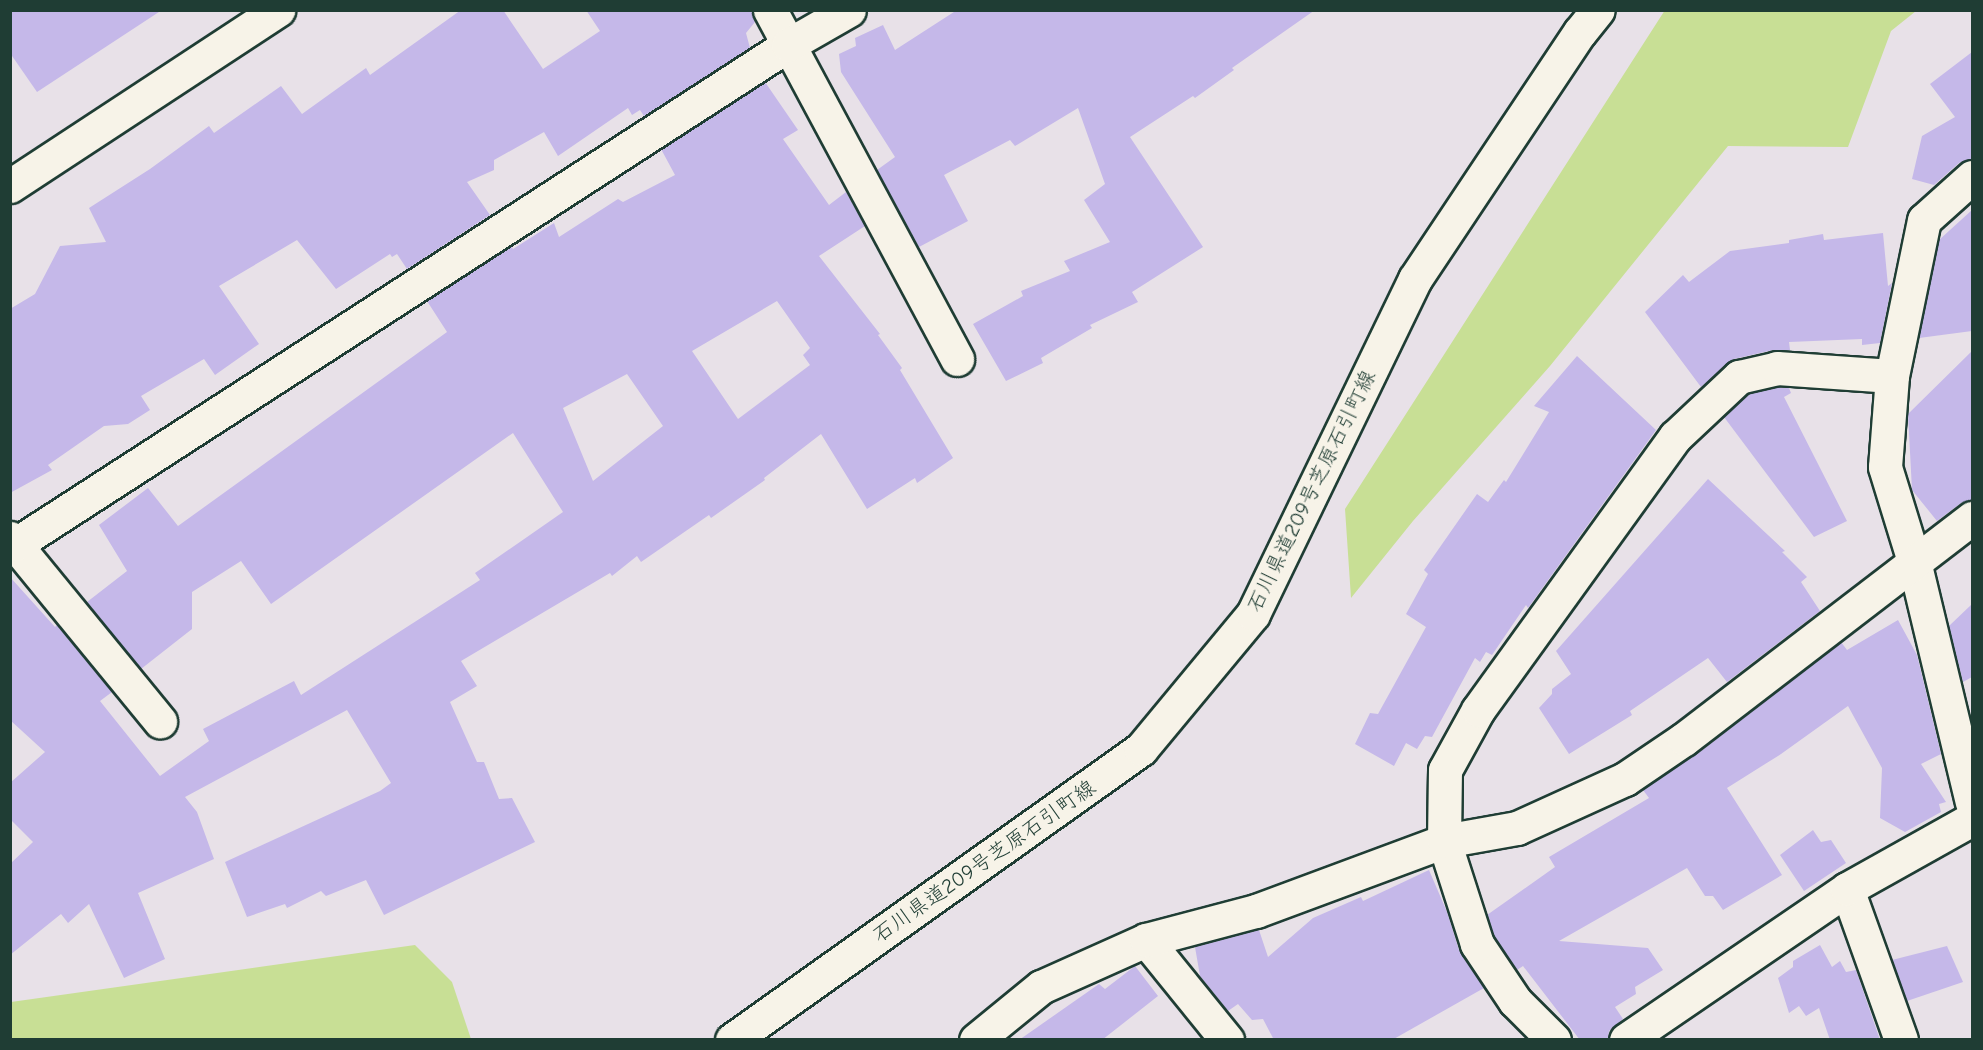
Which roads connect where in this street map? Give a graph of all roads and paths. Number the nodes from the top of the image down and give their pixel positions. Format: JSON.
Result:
{"nodes":[{"id":1,"x":278,"y":10,"type":"edge"},
{"id":2,"x":770,"y":10,"type":"edge"},
{"id":3,"x":849,"y":10,"type":"edge"},
{"id":4,"x":1598,"y":10,"type":"edge"},
{"id":5,"x":788,"y":45,"type":"junction"},
{"id":6,"x":1972,"y":177,"type":"edge"},
{"id":7,"x":10,"y":186,"type":"edge"},
{"id":8,"x":957,"y":359,"type":"dead end"},
{"id":9,"x":1892,"y":376,"type":"junction"},
{"id":10,"x":1972,"y":518,"type":"edge"},
{"id":11,"x":13,"y":541,"type":"edge"},
{"id":12,"x":1914,"y":561,"type":"junction"},
{"id":13,"x":160,"y":721,"type":"dead end"},
{"id":14,"x":1972,"y":802,"type":"edge"},
{"id":15,"x":1972,"y":819,"type":"edge"},
{"id":16,"x":1444,"y":840,"type":"junction"},
{"id":17,"x":1847,"y":889,"type":"junction"},
{"id":18,"x":1146,"y":940,"type":"junction"},
{"id":19,"x":732,"y":1040,"type":"edge"},
{"id":20,"x":976,"y":1040,"type":"edge"},
{"id":21,"x":1227,"y":1040,"type":"edge"},
{"id":22,"x":1554,"y":1040,"type":"edge"},
{"id":23,"x":1626,"y":1040,"type":"edge"},
{"id":24,"x":1901,"y":1040,"type":"edge"}],
"edges":[{"from":1,"to":7,"type":"street"},
{"from":2,"to":5,"type":"street"},
{"from":3,"to":5,"type":"street"},
{"from":4,"to":19,"type":"street","name":"石川県道209号芝原石引町線"},
{"from":5,"to":8,"type":"street"},
{"from":5,"to":11,"type":"street"},
{"from":6,"to":9,"type":"street"},
{"from":9,"to":12,"type":"street"},
{"from":9,"to":16,"type":"street"},
{"from":10,"to":12,"type":"street"},
{"from":11,"to":13,"type":"street"},
{"from":12,"to":14,"type":"street"},
{"from":12,"to":16,"type":"street"},
{"from":15,"to":17,"type":"street"},
{"from":16,"to":18,"type":"street"},
{"from":16,"to":22,"type":"street"},
{"from":17,"to":23,"type":"street"},
{"from":17,"to":24,"type":"street"},
{"from":18,"to":20,"type":"street"},
{"from":18,"to":21,"type":"street"}]}
